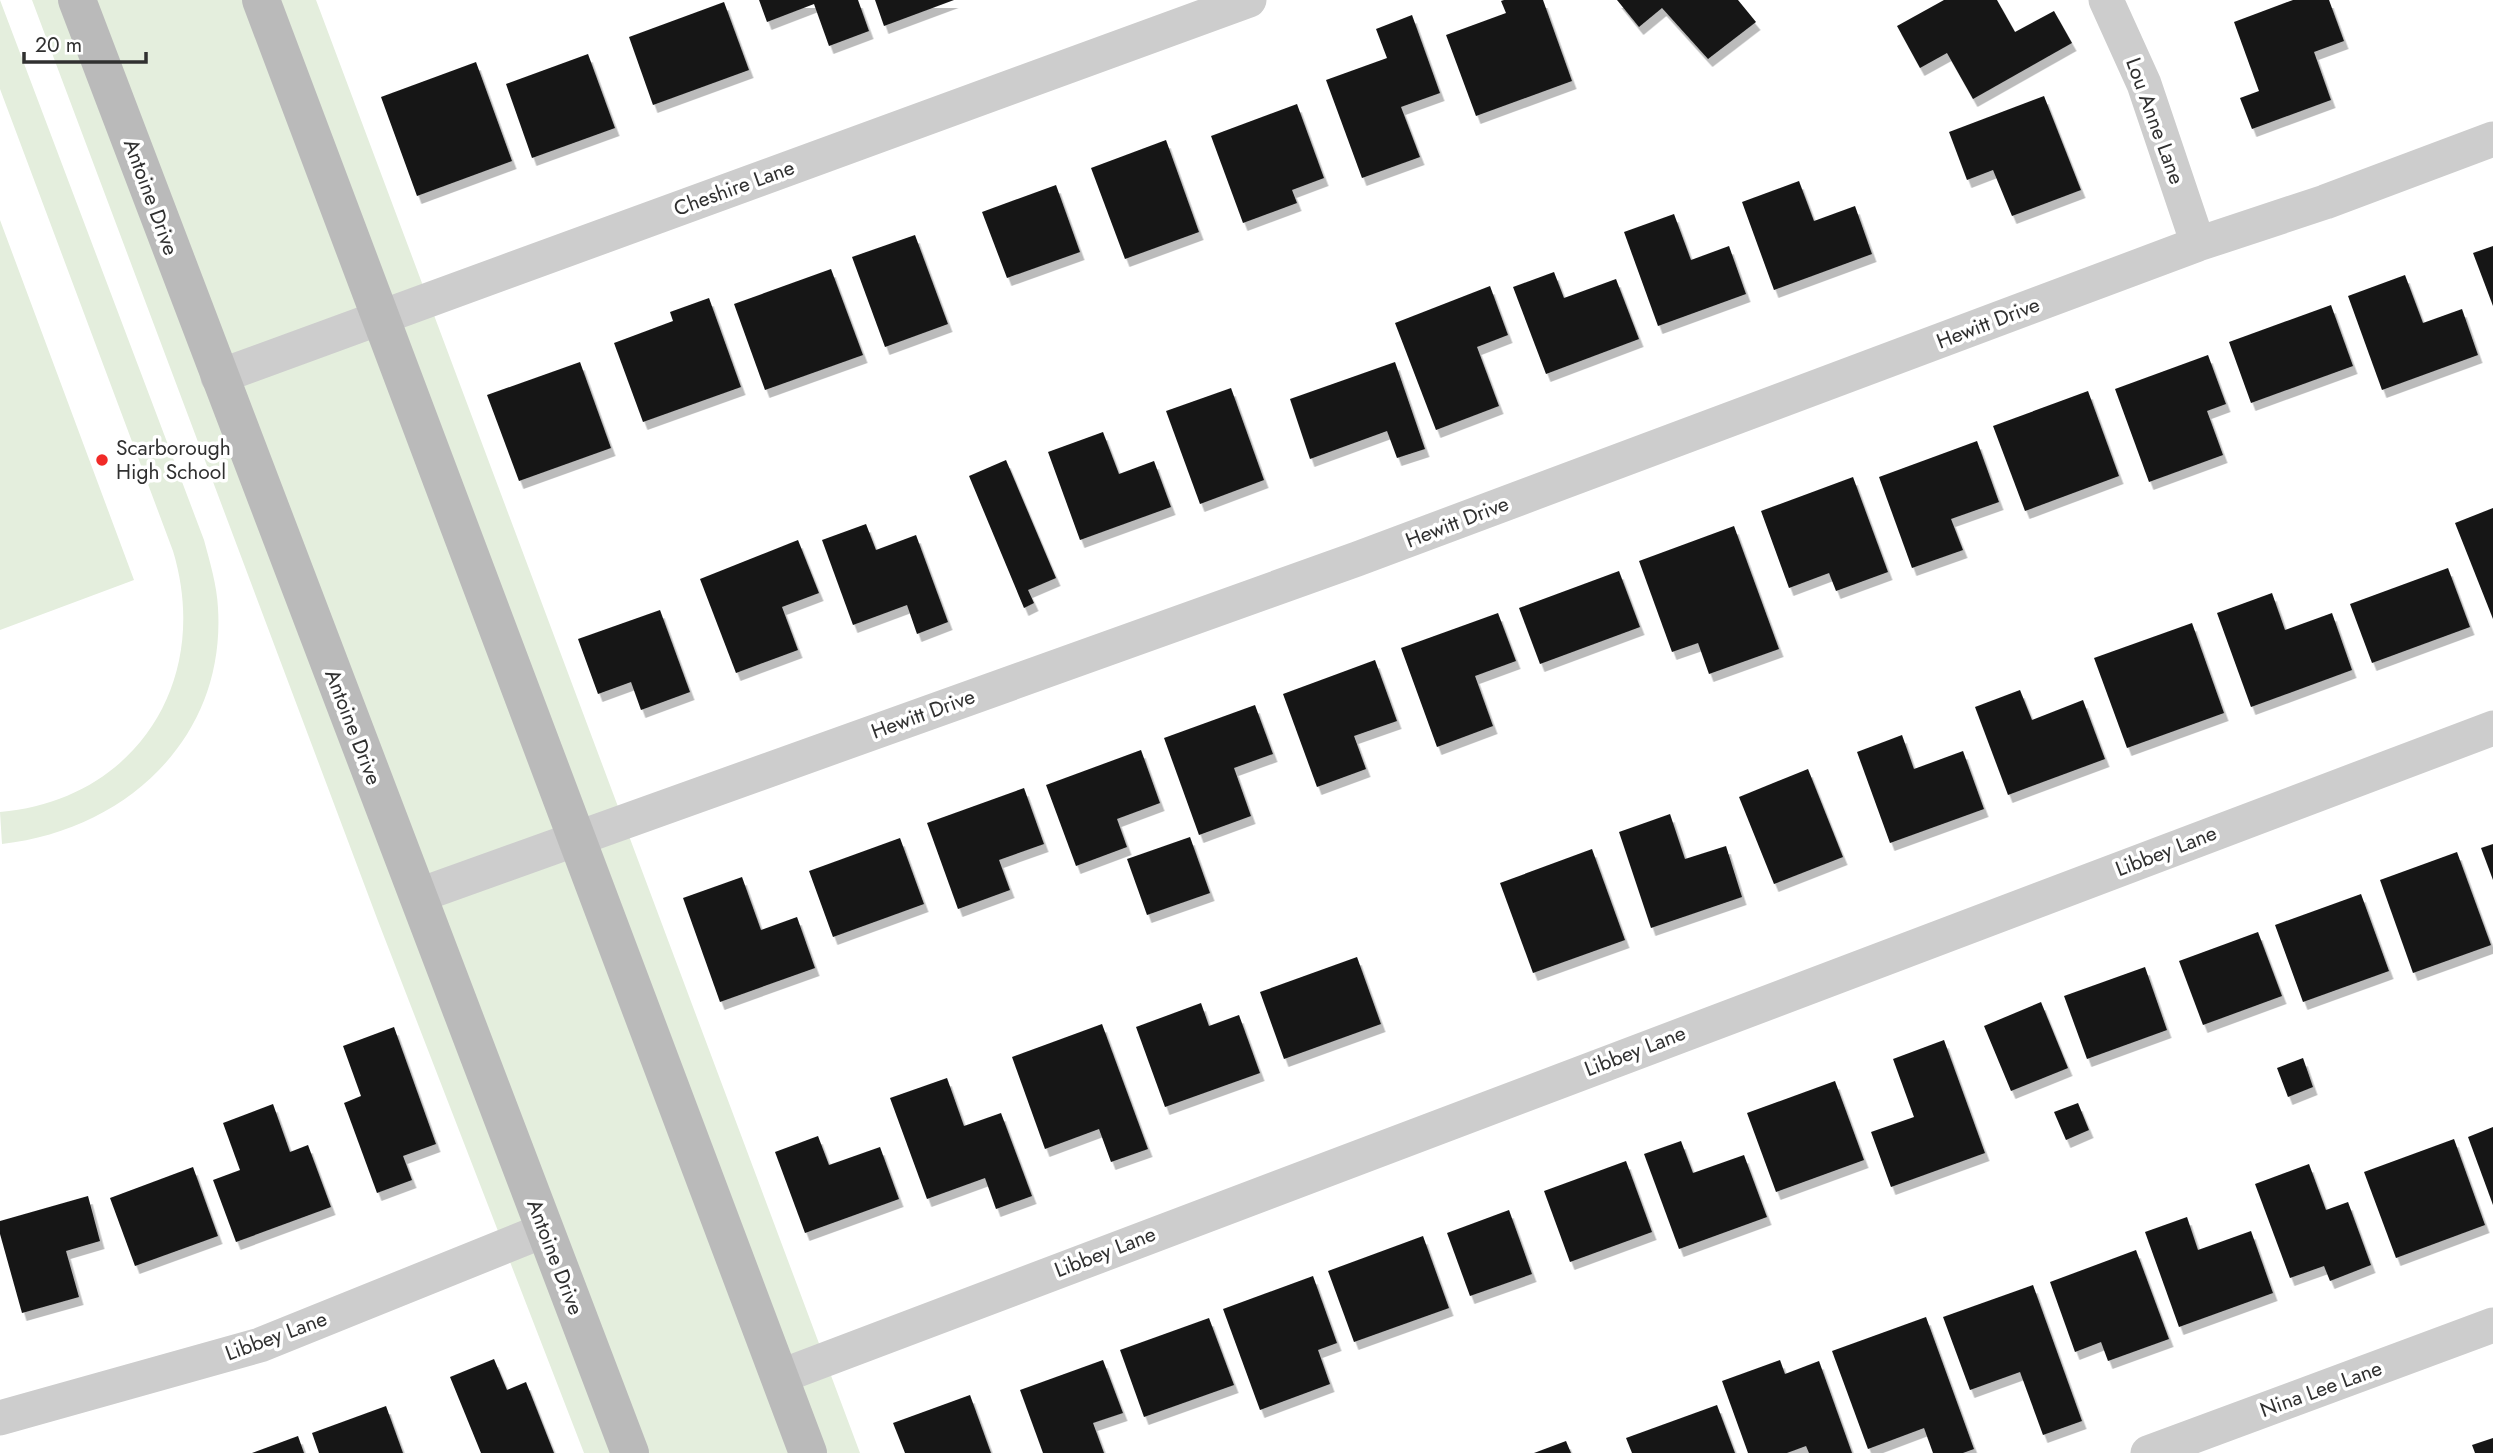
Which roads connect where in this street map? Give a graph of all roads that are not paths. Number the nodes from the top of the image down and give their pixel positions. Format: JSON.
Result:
{"nodes":[{"id":1,"x":77,"y":0,"type":"edge"},
{"id":2,"x":261,"y":0,"type":"edge"},
{"id":3,"x":1249,"y":0,"type":"edge"},
{"id":4,"x":2106,"y":0,"type":"edge"},
{"id":5,"x":2493,"y":139,"type":"edge"},
{"id":6,"x":2199,"y":244,"type":"junction"},
{"id":7,"x":379,"y":318,"type":"junction"},
{"id":8,"x":218,"y":377,"type":"junction"},
{"id":9,"x":2493,"y":728,"type":"edge"},
{"id":10,"x":577,"y":838,"type":"junction"},
{"id":11,"x":417,"y":896,"type":"junction"},
{"id":12,"x":545,"y":1230,"type":"junction"},
{"id":13,"x":2493,"y":1325,"type":"edge"},
{"id":14,"x":779,"y":1377,"type":"junction"},
{"id":15,"x":0,"y":1418,"type":"edge"},
{"id":16,"x":630,"y":1453,"type":"edge"},
{"id":17,"x":808,"y":1453,"type":"edge"},
{"id":18,"x":2148,"y":1453,"type":"edge"}],
"edges":[{"from":1,"to":8,"type":"main road","name":"Antoine Drive"},
{"from":2,"to":7,"type":"main road"},
{"from":3,"to":7,"type":"street","name":"Cheshire Lane"},
{"from":4,"to":6,"type":"street","name":"Lou Anne Lane"},
{"from":5,"to":6,"type":"street","name":"Hewitt Drive"},
{"from":6,"to":10,"type":"street","name":"Hewitt Drive"},
{"from":7,"to":8,"type":"street","name":"Cheshire Lane"},
{"from":7,"to":10,"type":"main road"},
{"from":8,"to":11,"type":"main road","name":"Antoine Drive"},
{"from":9,"to":14,"type":"street","name":"Libbey Lane"},
{"from":10,"to":11,"type":"street","name":"Hewitt Drive"},
{"from":10,"to":14,"type":"main road"},
{"from":11,"to":12,"type":"main road","name":"Antoine Drive"},
{"from":12,"to":15,"type":"street","name":"Libbey Lane"},
{"from":12,"to":16,"type":"main road","name":"Antoine Drive"},
{"from":13,"to":18,"type":"street","name":"Nina Lee Lane"},
{"from":14,"to":17,"type":"main road"}]}
